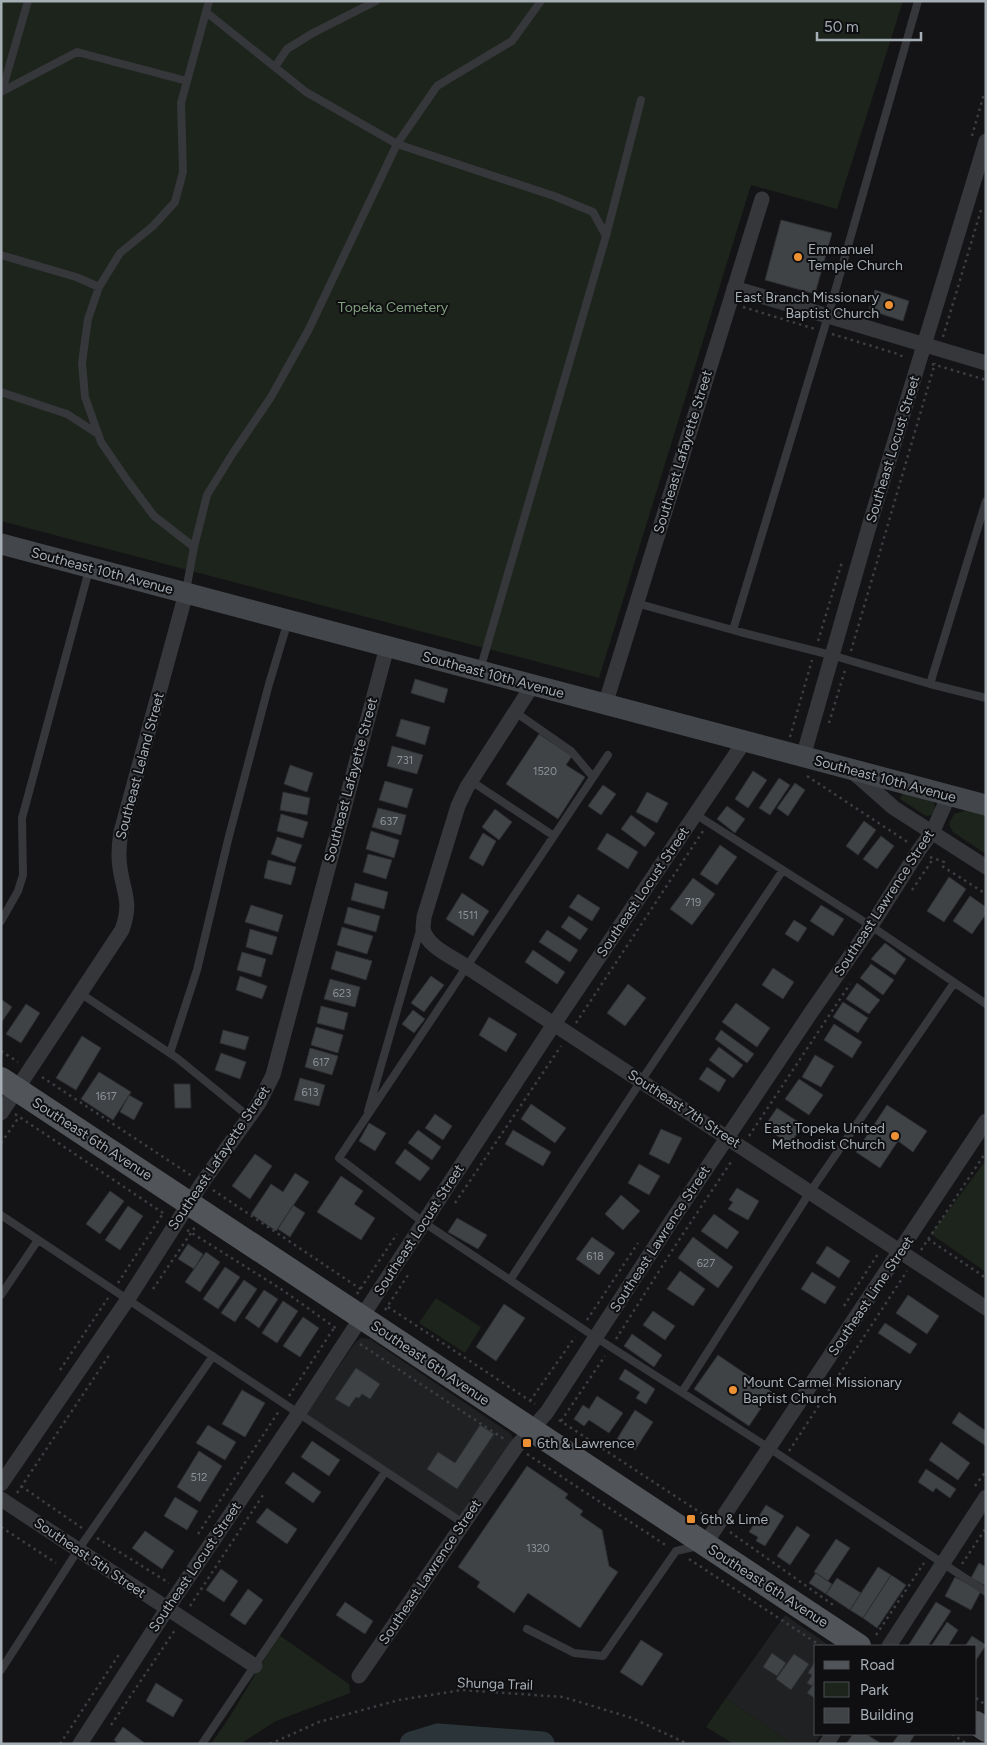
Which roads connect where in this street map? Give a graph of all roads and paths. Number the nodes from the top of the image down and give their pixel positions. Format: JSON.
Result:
{"nodes":[{"id":1,"x":28,"y":1,"type":"edge"},
{"id":2,"x":208,"y":1,"type":"edge"},
{"id":3,"x":376,"y":1,"type":"edge"},
{"id":4,"x":541,"y":1,"type":"edge"},
{"id":5,"x":918,"y":1,"type":"edge"},
{"id":6,"x":206,"y":12,"type":"junction"},
{"id":7,"x":275,"y":67,"type":"junction"},
{"id":8,"x":187,"y":81,"type":"junction"},
{"id":9,"x":2,"y":91,"type":"edge"},
{"id":10,"x":641,"y":100,"type":"dead end"},
{"id":11,"x":986,"y":141,"type":"edge"},
{"id":12,"x":397,"y":144,"type":"junction"},
{"id":13,"x":762,"y":199,"type":"dead end"},
{"id":14,"x":983,"y":206,"type":"dead end"},
{"id":15,"x":606,"y":236,"type":"junction"},
{"id":16,"x":1,"y":256,"type":"edge"},
{"id":17,"x":99,"y":287,"type":"junction"},
{"id":18,"x":734,"y":288,"type":"junction"},
{"id":19,"x":737,"y":306,"type":"dead end"},
{"id":20,"x":828,"y":316,"type":"junction"},
{"id":21,"x":823,"y":331,"type":"junction"},
{"id":22,"x":924,"y":345,"type":"junction"},
{"id":23,"x":940,"y":350,"type":"junction"},
{"id":24,"x":919,"y":361,"type":"junction"},
{"id":25,"x":986,"y":363,"type":"edge"},
{"id":26,"x":935,"y":365,"type":"junction"},
{"id":27,"x":986,"y":380,"type":"edge"},
{"id":28,"x":1,"y":392,"type":"edge"},
{"id":29,"x":98,"y":434,"type":"junction"},
{"id":30,"x":986,"y":501,"type":"edge"},
{"id":31,"x":1,"y":544,"type":"edge"},
{"id":32,"x":194,"y":547,"type":"junction"},
{"id":33,"x":90,"y":568,"type":"junction"},
{"id":34,"x":186,"y":593,"type":"junction"},
{"id":35,"x":636,"y":603,"type":"junction"},
{"id":36,"x":288,"y":620,"type":"junction"},
{"id":37,"x":733,"y":630,"type":"junction"},
{"id":38,"x":387,"y":647,"type":"junction"},
{"id":39,"x":831,"y":655,"type":"junction"},
{"id":40,"x":848,"y":661,"type":"junction"},
{"id":41,"x":479,"y":672,"type":"junction"},
{"id":42,"x":930,"y":684,"type":"junction"},
{"id":43,"x":532,"y":686,"type":"junction"},
{"id":44,"x":986,"y":698,"type":"edge"},
{"id":45,"x":605,"y":705,"type":"junction"},
{"id":46,"x":515,"y":712,"type":"junction"},
{"id":47,"x":828,"y":727,"type":"dead end"},
{"id":48,"x":744,"y":742,"type":"junction"},
{"id":49,"x":608,"y":755,"type":"dead end"},
{"id":50,"x":803,"y":757,"type":"junction"},
{"id":51,"x":851,"y":770,"type":"junction"},
{"id":52,"x":593,"y":777,"type":"junction"},
{"id":53,"x":471,"y":781,"type":"junction"},
{"id":54,"x":950,"y":796,"type":"junction"},
{"id":55,"x":986,"y":805,"type":"edge"},
{"id":56,"x":696,"y":814,"type":"junction"},
{"id":57,"x":709,"y":823,"type":"junction"},
{"id":58,"x":933,"y":831,"type":"junction"},
{"id":59,"x":554,"y":836,"type":"junction"},
{"id":60,"x":933,"y":859,"type":"dead end"},
{"id":61,"x":986,"y":867,"type":"edge"},
{"id":62,"x":784,"y":870,"type":"junction"},
{"id":63,"x":908,"y":897,"type":"dead end"},
{"id":64,"x":424,"y":917,"type":"junction"},
{"id":65,"x":1,"y":921,"type":"edge"},
{"id":66,"x":871,"y":926,"type":"junction"},
{"id":67,"x":467,"y":967,"type":"junction"},
{"id":68,"x":954,"y":983,"type":"junction"},
{"id":69,"x":850,"y":984,"type":"dead end"},
{"id":70,"x":80,"y":994,"type":"junction"},
{"id":71,"x":986,"y":1004,"type":"edge"},
{"id":72,"x":554,"y":1024,"type":"junction"},
{"id":73,"x":569,"y":1034,"type":"junction"},
{"id":74,"x":1,"y":1051,"type":"edge"},
{"id":75,"x":170,"y":1053,"type":"junction"},
{"id":76,"x":30,"y":1069,"type":"junction"},
{"id":77,"x":640,"y":1081,"type":"junction"},
{"id":78,"x":9,"y":1100,"type":"edge"},
{"id":79,"x":248,"y":1116,"type":"junction"},
{"id":80,"x":19,"y":1117,"type":"junction"},
{"id":81,"x":366,"y":1117,"type":"junction"},
{"id":82,"x":986,"y":1121,"type":"edge"},
{"id":83,"x":727,"y":1138,"type":"junction"},
{"id":84,"x":1,"y":1143,"type":"edge"},
{"id":85,"x":742,"y":1147,"type":"junction"},
{"id":86,"x":986,"y":1152,"type":"edge"},
{"id":87,"x":188,"y":1174,"type":"junction"},
{"id":88,"x":202,"y":1183,"type":"junction"},
{"id":89,"x":810,"y":1192,"type":"junction"},
{"id":90,"x":216,"y":1193,"type":"junction"},
{"id":91,"x":453,"y":1206,"type":"dead end"},
{"id":92,"x":181,"y":1209,"type":"junction"},
{"id":93,"x":1,"y":1215,"type":"edge"},
{"id":94,"x":423,"y":1222,"type":"junction"},
{"id":95,"x":914,"y":1230,"type":"junction"},
{"id":96,"x":191,"y":1232,"type":"junction"},
{"id":97,"x":641,"y":1238,"type":"dead end"},
{"id":98,"x":928,"y":1239,"type":"junction"},
{"id":99,"x":38,"y":1240,"type":"junction"},
{"id":100,"x":900,"y":1252,"type":"junction"},
{"id":101,"x":914,"y":1260,"type":"junction"},
{"id":102,"x":410,"y":1273,"type":"dead end"},
{"id":103,"x":986,"y":1278,"type":"edge"},
{"id":104,"x":510,"y":1280,"type":"junction"},
{"id":105,"x":114,"y":1290,"type":"junction"},
{"id":106,"x":1,"y":1295,"type":"edge"},
{"id":107,"x":375,"y":1298,"type":"junction"},
{"id":108,"x":134,"y":1303,"type":"junction"},
{"id":109,"x":388,"y":1306,"type":"junction"},
{"id":110,"x":986,"y":1308,"type":"edge"},
{"id":111,"x":368,"y":1322,"type":"junction"},
{"id":112,"x":335,"y":1327,"type":"junction"},
{"id":113,"x":582,"y":1328,"type":"junction"},
{"id":114,"x":595,"y":1336,"type":"junction"},
{"id":115,"x":348,"y":1337,"type":"junction"},
{"id":116,"x":362,"y":1345,"type":"junction"},
{"id":117,"x":611,"y":1347,"type":"junction"},
{"id":118,"x":114,"y":1348,"type":"dead end"},
{"id":119,"x":213,"y":1356,"type":"junction"},
{"id":120,"x":56,"y":1376,"type":"dead end"},
{"id":121,"x":682,"y":1392,"type":"junction"},
{"id":122,"x":530,"y":1401,"type":"junction"},
{"id":123,"x":284,"y":1404,"type":"junction"},
{"id":124,"x":547,"y":1412,"type":"junction"},
{"id":125,"x":298,"y":1414,"type":"junction"},
{"id":126,"x":561,"y":1421,"type":"junction"},
{"id":127,"x":524,"y":1438,"type":"junction"},
{"id":128,"x":769,"y":1448,"type":"junction"},
{"id":129,"x":784,"y":1458,"type":"junction"},
{"id":130,"x":385,"y":1472,"type":"junction"},
{"id":131,"x":1,"y":1484,"type":"edge"},
{"id":132,"x":268,"y":1486,"type":"dead end"},
{"id":133,"x":986,"y":1497,"type":"edge"},
{"id":134,"x":6,"y":1502,"type":"edge"},
{"id":135,"x":463,"y":1523,"type":"junction"},
{"id":136,"x":718,"y":1525,"type":"junction"},
{"id":137,"x":1,"y":1527,"type":"edge"},
{"id":138,"x":193,"y":1542,"type":"dead end"},
{"id":139,"x":705,"y":1544,"type":"junction"},
{"id":140,"x":78,"y":1550,"type":"junction"},
{"id":141,"x":676,"y":1551,"type":"junction"},
{"id":142,"x":56,"y":1563,"type":"dead end"},
{"id":143,"x":942,"y":1564,"type":"junction"},
{"id":144,"x":172,"y":1574,"type":"dead end"},
{"id":145,"x":986,"y":1592,"type":"edge"},
{"id":146,"x":161,"y":1604,"type":"junction"},
{"id":147,"x":837,"y":1608,"type":"dead end"},
{"id":148,"x":182,"y":1619,"type":"junction"},
{"id":149,"x":527,"y":1628,"type":"dead end"},
{"id":150,"x":868,"y":1640,"type":"edge"},
{"id":151,"x":819,"y":1645,"type":"edge"},
{"id":152,"x":889,"y":1645,"type":"edge"},
{"id":153,"x":123,"y":1648,"type":"dead end"},
{"id":154,"x":255,"y":1666,"type":"junction"},
{"id":155,"x":1,"y":1670,"type":"edge"},
{"id":156,"x":359,"y":1676,"type":"dead end"},
{"id":157,"x":109,"y":1728,"type":"dead end"},
{"id":158,"x":954,"y":1735,"type":"edge"},
{"id":159,"x":60,"y":1744,"type":"edge"},
{"id":160,"x":80,"y":1744,"type":"edge"},
{"id":161,"x":202,"y":1744,"type":"edge"},
{"id":162,"x":270,"y":1744,"type":"edge"},
{"id":163,"x":688,"y":1744,"type":"edge"},
{"id":164,"x":967,"y":1744,"type":"edge"}],
"edges":[{"from":1,"to":9,"type":"lane"},
{"from":2,"to":6,"type":"lane"},
{"from":3,"to":7,"type":"lane"},
{"from":4,"to":12,"type":"lane"},
{"from":5,"to":20,"type":"lane"},
{"from":6,"to":7,"type":"lane"},
{"from":6,"to":8,"type":"lane"},
{"from":7,"to":12,"type":"lane"},
{"from":8,"to":9,"type":"lane"},
{"from":8,"to":17,"type":"lane"},
{"from":10,"to":15,"type":"lane"},
{"from":11,"to":22,"type":"street","name":"Southeast Locust Street"},
{"from":12,"to":15,"type":"lane"},
{"from":12,"to":32,"type":"lane"},
{"from":13,"to":18,"type":"street","name":"Southeast Lafayette Street"},
{"from":14,"to":23,"type":"path"},
{"from":15,"to":41,"type":"lane"},
{"from":16,"to":17,"type":"lane"},
{"from":17,"to":29,"type":"lane"},
{"from":18,"to":20,"type":"street"},
{"from":18,"to":35,"type":"street","name":"Southeast Lafayette Street"},
{"from":19,"to":21,"type":"path"},
{"from":20,"to":21,"type":"lane"},
{"from":20,"to":22,"type":"street"},
{"from":21,"to":24,"type":"path"},
{"from":21,"to":37,"type":"lane"},
{"from":22,"to":23,"type":"street"},
{"from":22,"to":24,"type":"street","name":"Southeast Locust Street"},
{"from":23,"to":25,"type":"street"},
{"from":23,"to":26,"type":"path"},
{"from":24,"to":26,"type":"path"},
{"from":24,"to":39,"type":"street","name":"Southeast Locust Street"},
{"from":26,"to":27,"type":"path"},
{"from":26,"to":40,"type":"path"},
{"from":28,"to":29,"type":"lane"},
{"from":29,"to":32,"type":"lane"},
{"from":30,"to":42,"type":"lane"},
{"from":31,"to":33,"type":"main road","name":"Southeast 10th Avenue"},
{"from":32,"to":34,"type":"lane"},
{"from":33,"to":34,"type":"main road","name":"Southeast 10th Avenue"},
{"from":33,"to":65,"type":"lane"},
{"from":34,"to":36,"type":"main road","name":"Southeast 10th Avenue"},
{"from":34,"to":70,"type":"street","name":"Southeast Leland Street"},
{"from":35,"to":37,"type":"lane"},
{"from":35,"to":45,"type":"street","name":"Southeast Lafayette Street"},
{"from":36,"to":38,"type":"main road","name":"Southeast 10th Avenue"},
{"from":36,"to":75,"type":"lane"},
{"from":37,"to":39,"type":"lane"},
{"from":38,"to":41,"type":"main road","name":"Southeast 10th Avenue"},
{"from":38,"to":79,"type":"street","name":"Southeast Lafayette Street"},
{"from":39,"to":40,"type":"lane"},
{"from":39,"to":50,"type":"street","name":"Southeast Locust Street"},
{"from":40,"to":42,"type":"lane"},
{"from":40,"to":47,"type":"path"},
{"from":41,"to":43,"type":"main road","name":"Southeast 10th Avenue"},
{"from":42,"to":44,"type":"lane"},
{"from":43,"to":45,"type":"main road","name":"Southeast 10th Avenue"},
{"from":43,"to":46,"type":"street"},
{"from":45,"to":48,"type":"main road","name":"Southeast 10th Avenue"},
{"from":46,"to":52,"type":"lane"},
{"from":46,"to":53,"type":"street"},
{"from":48,"to":50,"type":"main road","name":"Southeast 10th Avenue"},
{"from":48,"to":56,"type":"street","name":"Southeast Locust Street"},
{"from":49,"to":52,"type":"lane"},
{"from":50,"to":51,"type":"main road","name":"Southeast 10th Avenue"},
{"from":51,"to":54,"type":"main road","name":"Southeast 10th Avenue"},
{"from":51,"to":58,"type":"street"},
{"from":52,"to":59,"type":"lane"},
{"from":53,"to":59,"type":"lane"},
{"from":53,"to":64,"type":"street"},
{"from":54,"to":55,"type":"main road","name":"Southeast 10th Avenue"},
{"from":54,"to":58,"type":"street","name":"Southeast Lawrence Street"},
{"from":56,"to":57,"type":"lane"},
{"from":56,"to":72,"type":"street","name":"Southeast Locust Street"},
{"from":57,"to":62,"type":"lane"},
{"from":57,"to":73,"type":"path"},
{"from":58,"to":61,"type":"street"},
{"from":58,"to":66,"type":"street","name":"Southeast Lawrence Street"},
{"from":59,"to":67,"type":"lane"},
{"from":60,"to":63,"type":"path"},
{"from":62,"to":66,"type":"lane"},
{"from":62,"to":77,"type":"lane"},
{"from":64,"to":67,"type":"street","name":"Southeast 7th Street"},
{"from":64,"to":81,"type":"lane"},
{"from":66,"to":68,"type":"lane"},
{"from":66,"to":83,"type":"street","name":"Southeast Lawrence Street"},
{"from":67,"to":72,"type":"street","name":"Southeast 7th Street"},
{"from":67,"to":81,"type":"lane"},
{"from":68,"to":71,"type":"lane"},
{"from":68,"to":89,"type":"lane"},
{"from":69,"to":85,"type":"path"},
{"from":70,"to":75,"type":"lane"},
{"from":70,"to":76,"type":"street","name":"Southeast Leland Street"},
{"from":72,"to":73,"type":"street","name":"Southeast 7th Street"},
{"from":72,"to":94,"type":"street","name":"Southeast Locust Street"},
{"from":73,"to":77,"type":"street","name":"Southeast 7th Street"},
{"from":73,"to":91,"type":"path"},
{"from":74,"to":76,"type":"path"},
{"from":75,"to":79,"type":"lane"},
{"from":76,"to":78,"type":"street","name":"Southeast Leland Street"},
{"from":76,"to":87,"type":"path"},
{"from":77,"to":83,"type":"street","name":"Southeast 7th Street"},
{"from":77,"to":104,"type":"lane"},
{"from":78,"to":80,"type":"path"},
{"from":78,"to":80,"type":"path"},
{"from":78,"to":92,"type":"main road","name":"Southeast 6th Avenue"},
{"from":79,"to":88,"type":"street","name":"Southeast Lafayette Street"},
{"from":80,"to":84,"type":"path"},
{"from":80,"to":92,"type":"path"},
{"from":81,"to":94,"type":"lane"},
{"from":82,"to":95,"type":"street","name":"Southeast Lime Street"},
{"from":83,"to":85,"type":"street","name":"Southeast 7th Street"},
{"from":83,"to":114,"type":"street","name":"Southeast Lawrence Street"},
{"from":85,"to":89,"type":"street","name":"Southeast 7th Street"},
{"from":85,"to":117,"type":"path"},
{"from":86,"to":98,"type":"path"},
{"from":87,"to":88,"type":"path"},
{"from":87,"to":92,"type":"path"},
{"from":88,"to":90,"type":"path"},
{"from":88,"to":92,"type":"street","name":"Southeast Lafayette Street"},
{"from":89,"to":100,"type":"street","name":"Southeast 7th Street"},
{"from":89,"to":121,"type":"lane"},
{"from":90,"to":92,"type":"path"},
{"from":90,"to":107,"type":"path"},
{"from":92,"to":96,"type":"path"},
{"from":92,"to":96,"type":"path"},
{"from":92,"to":105,"type":"path"},
{"from":92,"to":108,"type":"street","name":"Southeast Lafayette Street"},
{"from":92,"to":111,"type":"main road","name":"Southeast 6th Avenue"},
{"from":93,"to":99,"type":"lane"},
{"from":94,"to":104,"type":"lane"},
{"from":94,"to":107,"type":"street","name":"Southeast Locust Street"},
{"from":95,"to":98,"type":"path"},
{"from":95,"to":100,"type":"street","name":"Southeast Lime Street"},
{"from":96,"to":108,"type":"path"},
{"from":96,"to":112,"type":"path"},
{"from":97,"to":113,"type":"path"},
{"from":98,"to":101,"type":"path"},
{"from":98,"to":103,"type":"path"},
{"from":99,"to":105,"type":"lane"},
{"from":99,"to":106,"type":"lane"},
{"from":100,"to":101,"type":"street","name":"Southeast 7th Street"},
{"from":100,"to":128,"type":"street","name":"Southeast Lime Street"},
{"from":101,"to":110,"type":"street","name":"Southeast 7th Street"},
{"from":101,"to":129,"type":"path"},
{"from":102,"to":109,"type":"path"},
{"from":104,"to":113,"type":"lane"},
{"from":105,"to":108,"type":"lane"},
{"from":105,"to":120,"type":"path"},
{"from":107,"to":109,"type":"path"},
{"from":107,"to":111,"type":"street","name":"Southeast Locust Street"},
{"from":108,"to":119,"type":"lane"},
{"from":108,"to":131,"type":"street","name":"Southeast Lafayette Street"},
{"from":109,"to":111,"type":"path"},
{"from":109,"to":122,"type":"path"},
{"from":111,"to":115,"type":"street","name":"Southeast Locust Street"},
{"from":111,"to":116,"type":"path"},
{"from":111,"to":127,"type":"main road","name":"Southeast 6th Avenue"},
{"from":112,"to":115,"type":"path"},
{"from":112,"to":123,"type":"path"},
{"from":113,"to":114,"type":"lane"},
{"from":113,"to":122,"type":"path"},
{"from":114,"to":117,"type":"lane"},
{"from":114,"to":124,"type":"street","name":"Southeast Lawrence Street"},
{"from":115,"to":116,"type":"path"},
{"from":115,"to":125,"type":"street","name":"Southeast Locust Street"},
{"from":116,"to":127,"type":"path"},
{"from":117,"to":121,"type":"lane"},
{"from":117,"to":126,"type":"path"},
{"from":118,"to":134,"type":"path"},
{"from":119,"to":123,"type":"lane"},
{"from":119,"to":140,"type":"lane"},
{"from":121,"to":128,"type":"lane"},
{"from":122,"to":124,"type":"path"},
{"from":123,"to":125,"type":"lane"},
{"from":123,"to":138,"type":"path"},
{"from":124,"to":126,"type":"path"},
{"from":124,"to":127,"type":"street","name":"Southeast Lawrence Street"},
{"from":125,"to":130,"type":"lane"},
{"from":125,"to":146,"type":"street","name":"Southeast Locust Street"},
{"from":126,"to":136,"type":"path"},
{"from":127,"to":135,"type":"street","name":"Southeast Lawrence Street"},
{"from":127,"to":139,"type":"main road","name":"Southeast 6th Avenue"},
{"from":127,"to":141,"type":"path"},
{"from":128,"to":129,"type":"lane"},
{"from":128,"to":136,"type":"street","name":"Southeast Lime Street"},
{"from":129,"to":143,"type":"lane"},
{"from":130,"to":135,"type":"lane"},
{"from":130,"to":154,"type":"lane"},
{"from":132,"to":148,"type":"path"},
{"from":133,"to":143,"type":"street"},
{"from":134,"to":140,"type":"street","name":"Southeast 5th Street"},
{"from":135,"to":156,"type":"street","name":"Southeast Lawrence Street"},
{"from":136,"to":139,"type":"street","name":"Southeast Lime Street"},
{"from":136,"to":147,"type":"path"},
{"from":137,"to":142,"type":"path"},
{"from":139,"to":141,"type":"lane"},
{"from":139,"to":150,"type":"main road","name":"Southeast 6th Avenue"},
{"from":140,"to":146,"type":"street","name":"Southeast 5th Street"},
{"from":140,"to":155,"type":"lane"},
{"from":141,"to":149,"type":"lane"},
{"from":141,"to":151,"type":"path"},
{"from":143,"to":145,"type":"lane"},
{"from":143,"to":152,"type":"street"},
{"from":144,"to":146,"type":"path"},
{"from":146,"to":148,"type":"street","name":"Southeast 5th Street"},
{"from":146,"to":160,"type":"street","name":"Southeast Locust Street"},
{"from":148,"to":154,"type":"street","name":"Southeast 5th Street"},
{"from":148,"to":157,"type":"path"},
{"from":150,"to":152,"type":"path"},
{"from":153,"to":159,"type":"path"},
{"from":154,"to":161,"type":"lane"},
{"from":158,"to":164,"type":"path"},
{"from":162,"to":163,"type":"path","name":"Shunga Trail"}]}
